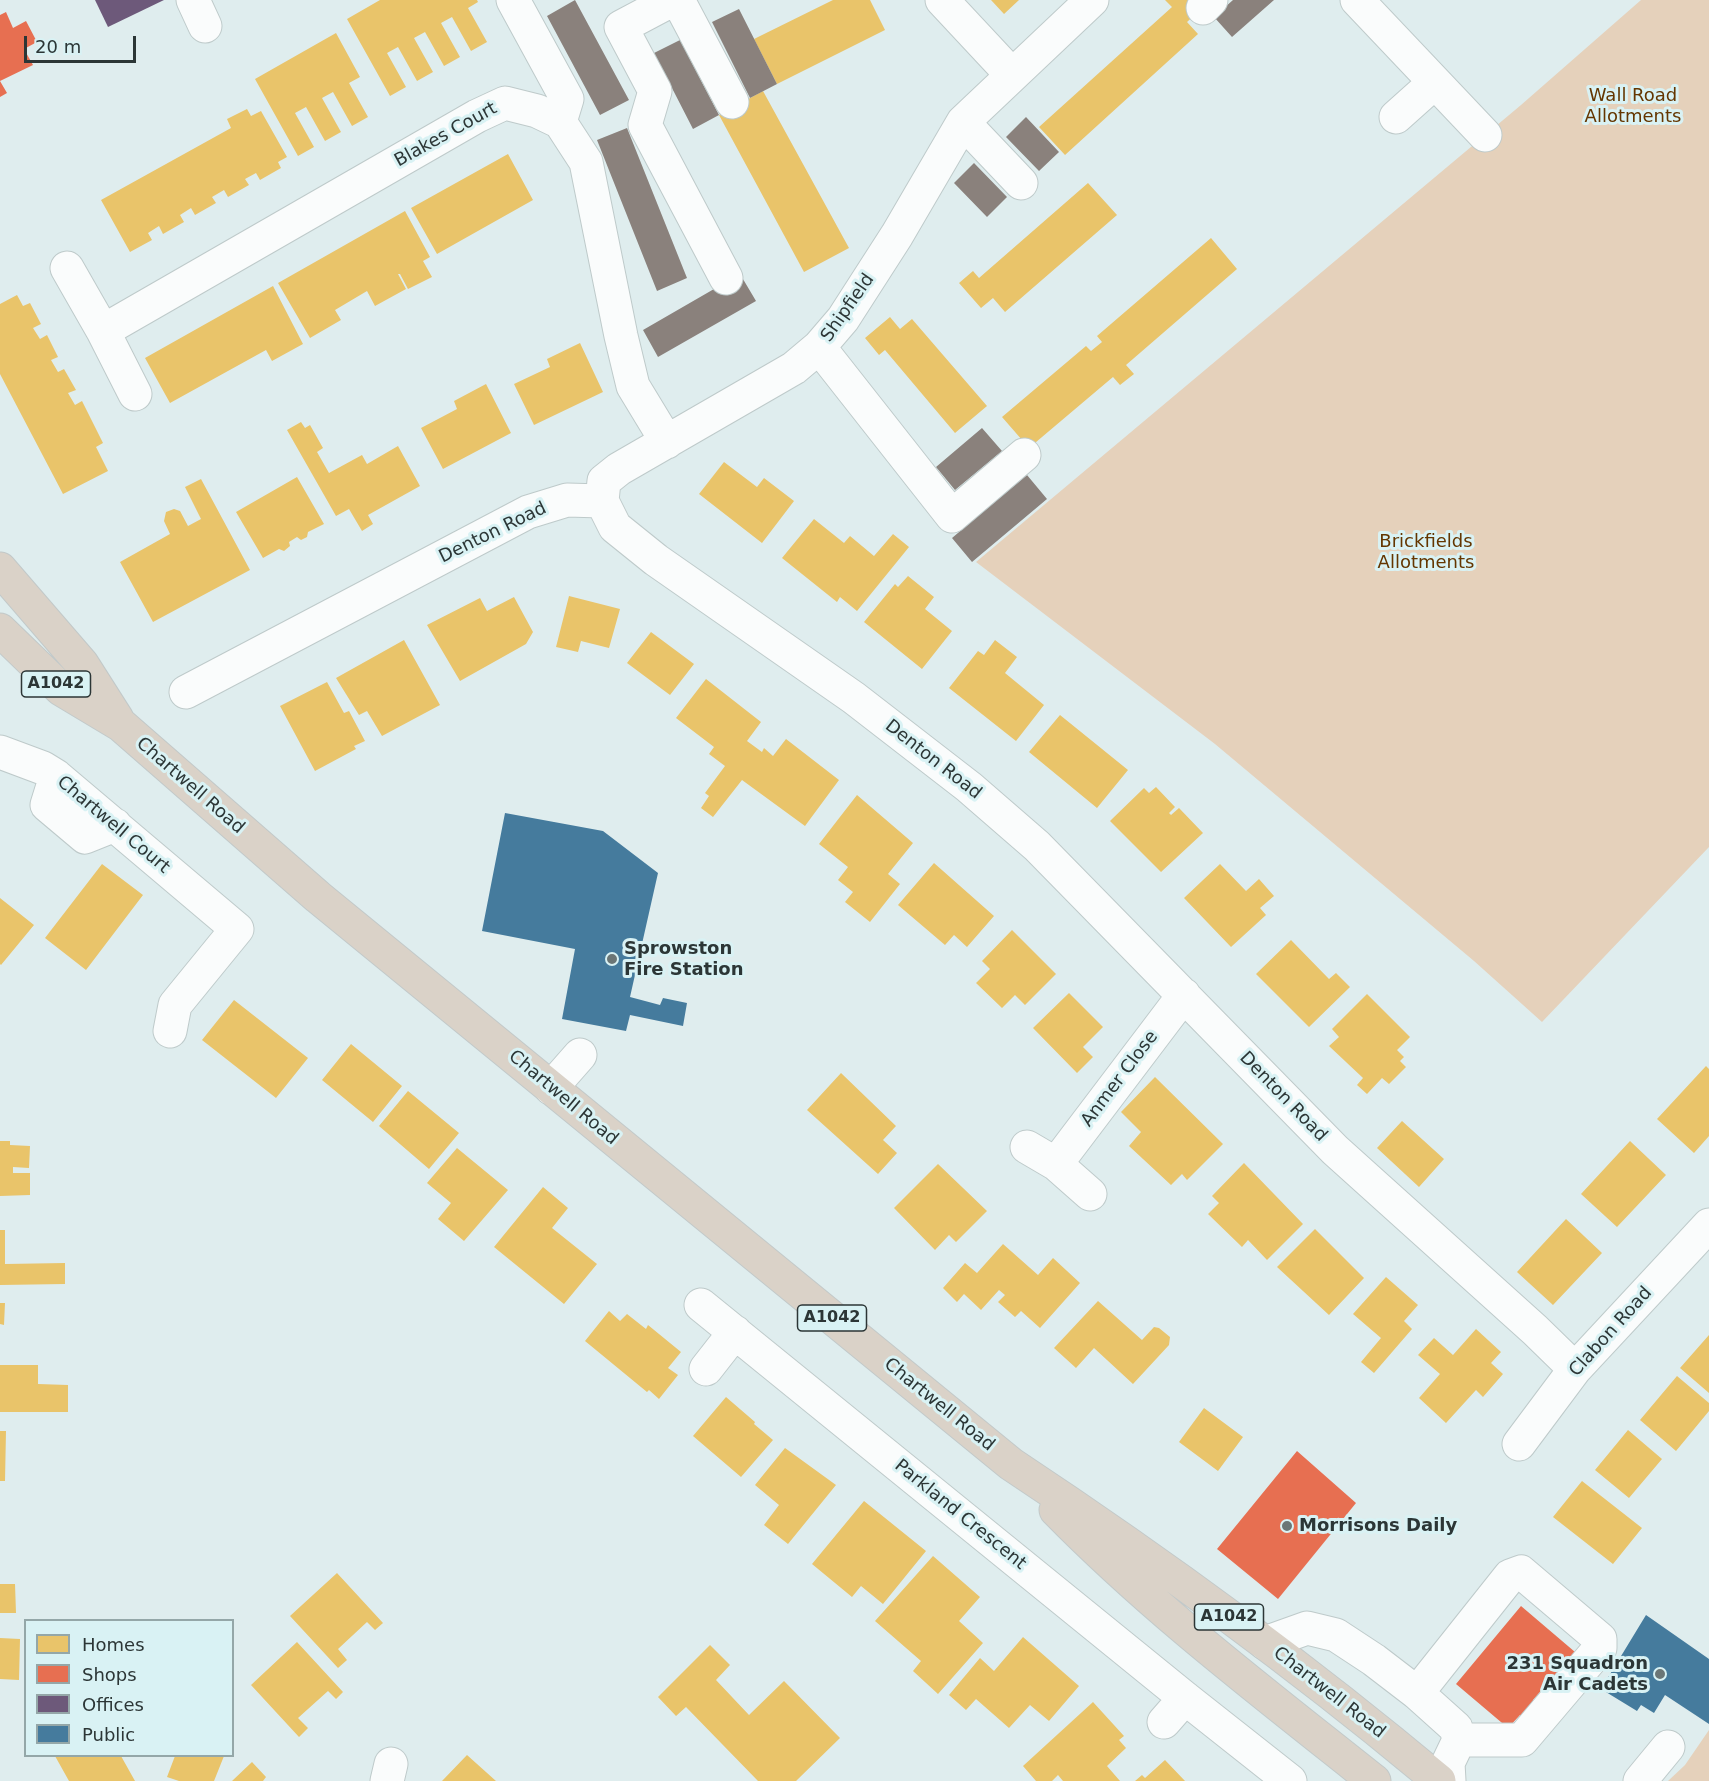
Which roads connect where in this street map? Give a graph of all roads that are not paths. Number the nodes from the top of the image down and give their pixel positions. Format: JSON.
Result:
{"nodes":[{"id":1,"x":513,"y":0,"type":"edge"},
{"id":2,"x":671,"y":0,"type":"edge"},
{"id":3,"x":942,"y":0,"type":"edge"},
{"id":4,"x":1092,"y":0,"type":"edge"},
{"id":5,"x":1357,"y":0,"type":"edge"},
{"id":6,"x":1012,"y":75,"type":"junction"},
{"id":7,"x":1434,"y":82,"type":"junction"},
{"id":8,"x":732,"y":102,"type":"dead end"},
{"id":9,"x":1396,"y":117,"type":"dead end"},
{"id":10,"x":963,"y":122,"type":"junction"},
{"id":11,"x":560,"y":123,"type":"junction"},
{"id":12,"x":1485,"y":135,"type":"dead end"},
{"id":13,"x":1021,"y":183,"type":"dead end"},
{"id":14,"x":68,"y":268,"type":"dead end"},
{"id":15,"x":726,"y":279,"type":"dead end"},
{"id":16,"x":103,"y":331,"type":"junction"},
{"id":17,"x":819,"y":347,"type":"junction"},
{"id":18,"x":135,"y":394,"type":"dead end"},
{"id":19,"x":667,"y":442,"type":"junction"},
{"id":20,"x":1024,"y":455,"type":"dead end"},
{"id":21,"x":602,"y":501,"type":"junction"},
{"id":22,"x":0,"y":569,"type":"edge"},
{"id":23,"x":0,"y":630,"type":"edge"},
{"id":24,"x":186,"y":692,"type":"dead end"},
{"id":25,"x":121,"y":725,"type":"junction"},
{"id":26,"x":0,"y":752,"type":"edge"},
{"id":27,"x":1184,"y":995,"type":"junction"},
{"id":28,"x":170,"y":1031,"type":"dead end"},
{"id":29,"x":580,"y":1055,"type":"dead end"},
{"id":30,"x":551,"y":1088,"type":"junction"},
{"id":31,"x":1027,"y":1147,"type":"dead end"},
{"id":32,"x":1056,"y":1164,"type":"junction"},
{"id":33,"x":1090,"y":1194,"type":"dead end"},
{"id":34,"x":1709,"y":1225,"type":"edge"},
{"id":35,"x":701,"y":1305,"type":"dead end"},
{"id":36,"x":735,"y":1332,"type":"junction"},
{"id":37,"x":706,"y":1368,"type":"dead end"},
{"id":38,"x":1575,"y":1369,"type":"junction"},
{"id":39,"x":1519,"y":1444,"type":"dead end"},
{"id":40,"x":1011,"y":1464,"type":"junction"},
{"id":41,"x":1265,"y":1643,"type":"junction"},
{"id":42,"x":1417,"y":1693,"type":"junction"},
{"id":43,"x":1459,"y":1740,"type":"junction"},
{"id":44,"x":1668,"y":1747,"type":"dead end"},
{"id":45,"x":1290,"y":1781,"type":"edge"},
{"id":46,"x":1374,"y":1781,"type":"edge"},
{"id":47,"x":1439,"y":1781,"type":"edge"},
{"id":48,"x":1449,"y":1781,"type":"edge"},
{"id":49,"x":1640,"y":1781,"type":"edge"}],
"edges":[{"from":1,"to":11,"type":"street"},
{"from":2,"to":8,"type":"street"},
{"from":2,"to":15,"type":"street"},
{"from":3,"to":6,"type":"street"},
{"from":4,"to":6,"type":"street","name":"Shipfield"},
{"from":5,"to":7,"type":"street"},
{"from":6,"to":10,"type":"street","name":"Shipfield"},
{"from":7,"to":9,"type":"street"},
{"from":7,"to":12,"type":"street"},
{"from":10,"to":13,"type":"street"},
{"from":10,"to":17,"type":"street","name":"Shipfield"},
{"from":11,"to":16,"type":"street","name":"Blakes Court"},
{"from":11,"to":19,"type":"street"},
{"from":14,"to":16,"type":"street"},
{"from":16,"to":18,"type":"street"},
{"from":17,"to":19,"type":"street","name":"Shipfield"},
{"from":17,"to":20,"type":"street"},
{"from":19,"to":21,"type":"street","name":"Shipfield"},
{"from":21,"to":24,"type":"street","name":"Denton Road"},
{"from":21,"to":27,"type":"street","name":"Denton Road"},
{"from":22,"to":25,"type":"highway","name":"Chartwell Road","number":"A1042"},
{"from":23,"to":25,"type":"highway","name":"Chartwell Road","number":"A1042"},
{"from":25,"to":30,"type":"highway","name":"Chartwell Road","number":"A1042"},
{"from":26,"to":28,"type":"street","name":"Chartwell Court"},
{"from":27,"to":32,"type":"street","name":"Anmer Close"},
{"from":27,"to":38,"type":"street","name":"Denton Road"},
{"from":29,"to":30,"type":"street"},
{"from":30,"to":40,"type":"highway","name":"Chartwell Road","number":"A1042"},
{"from":31,"to":32,"type":"street"},
{"from":32,"to":33,"type":"street"},
{"from":34,"to":38,"type":"street","name":"Clabon Road"},
{"from":35,"to":36,"type":"street","name":"Parkland Crescent"},
{"from":36,"to":37,"type":"street"},
{"from":36,"to":45,"type":"street","name":"Parkland Crescent"},
{"from":38,"to":39,"type":"street","name":"Clabon Road"},
{"from":40,"to":41,"type":"highway","name":"Chartwell Road","number":"A1042"},
{"from":40,"to":46,"type":"highway","name":"Chartwell Road","number":"A1042"},
{"from":41,"to":42,"type":"street"},
{"from":41,"to":47,"type":"highway","name":"Chartwell Road","number":"A1042"},
{"from":42,"to":43,"type":"street"},
{"from":42,"to":43,"type":"street"},
{"from":43,"to":48,"type":"street"},
{"from":44,"to":49,"type":"street"}]}
